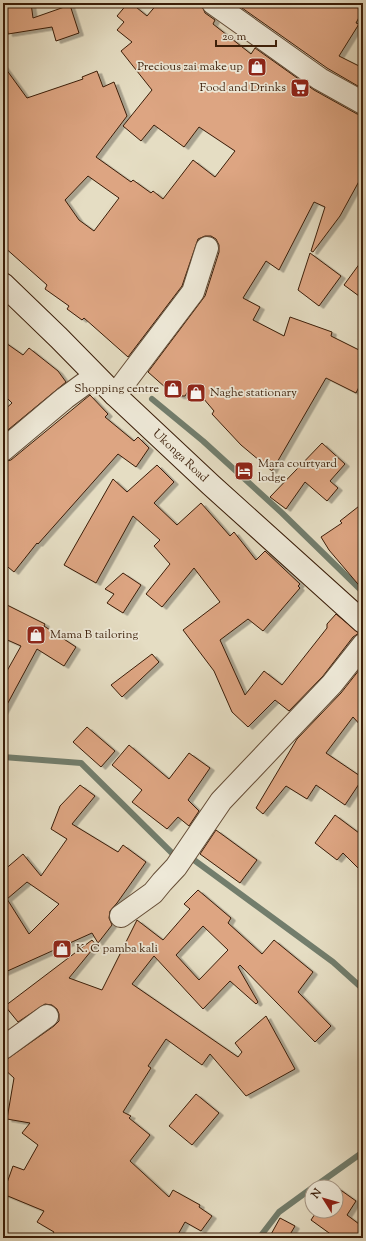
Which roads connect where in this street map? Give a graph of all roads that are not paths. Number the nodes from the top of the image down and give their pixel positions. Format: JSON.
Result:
{"nodes":[{"id":1,"x":213,"y":3,"type":"edge"},
{"id":2,"x":363,"y":102,"type":"edge"},
{"id":3,"x":207,"y":248,"type":"dead end"},
{"id":4,"x":3,"y":284,"type":"edge"},
{"id":5,"x":95,"y":376,"type":"junction"},
{"id":6,"x":115,"y":395,"type":"junction"},
{"id":7,"x":3,"y":450,"type":"edge"},
{"id":8,"x":363,"y":622,"type":"edge"},
{"id":9,"x":363,"y":645,"type":"edge"},
{"id":10,"x":121,"y":916,"type":"dead end"},
{"id":11,"x":47,"y":1016,"type":"dead end"},
{"id":12,"x":3,"y":1048,"type":"edge"}],
"edges":[{"from":1,"to":2,"type":"street"},
{"from":3,"to":6,"type":"street"},
{"from":4,"to":5,"type":"street","name":"Ukonga Road"},
{"from":5,"to":6,"type":"street","name":"Ukonga Road"},
{"from":5,"to":7,"type":"street"},
{"from":6,"to":8,"type":"street","name":"Ukonga Road"},
{"from":9,"to":10,"type":"street"},
{"from":11,"to":12,"type":"street"}]}
